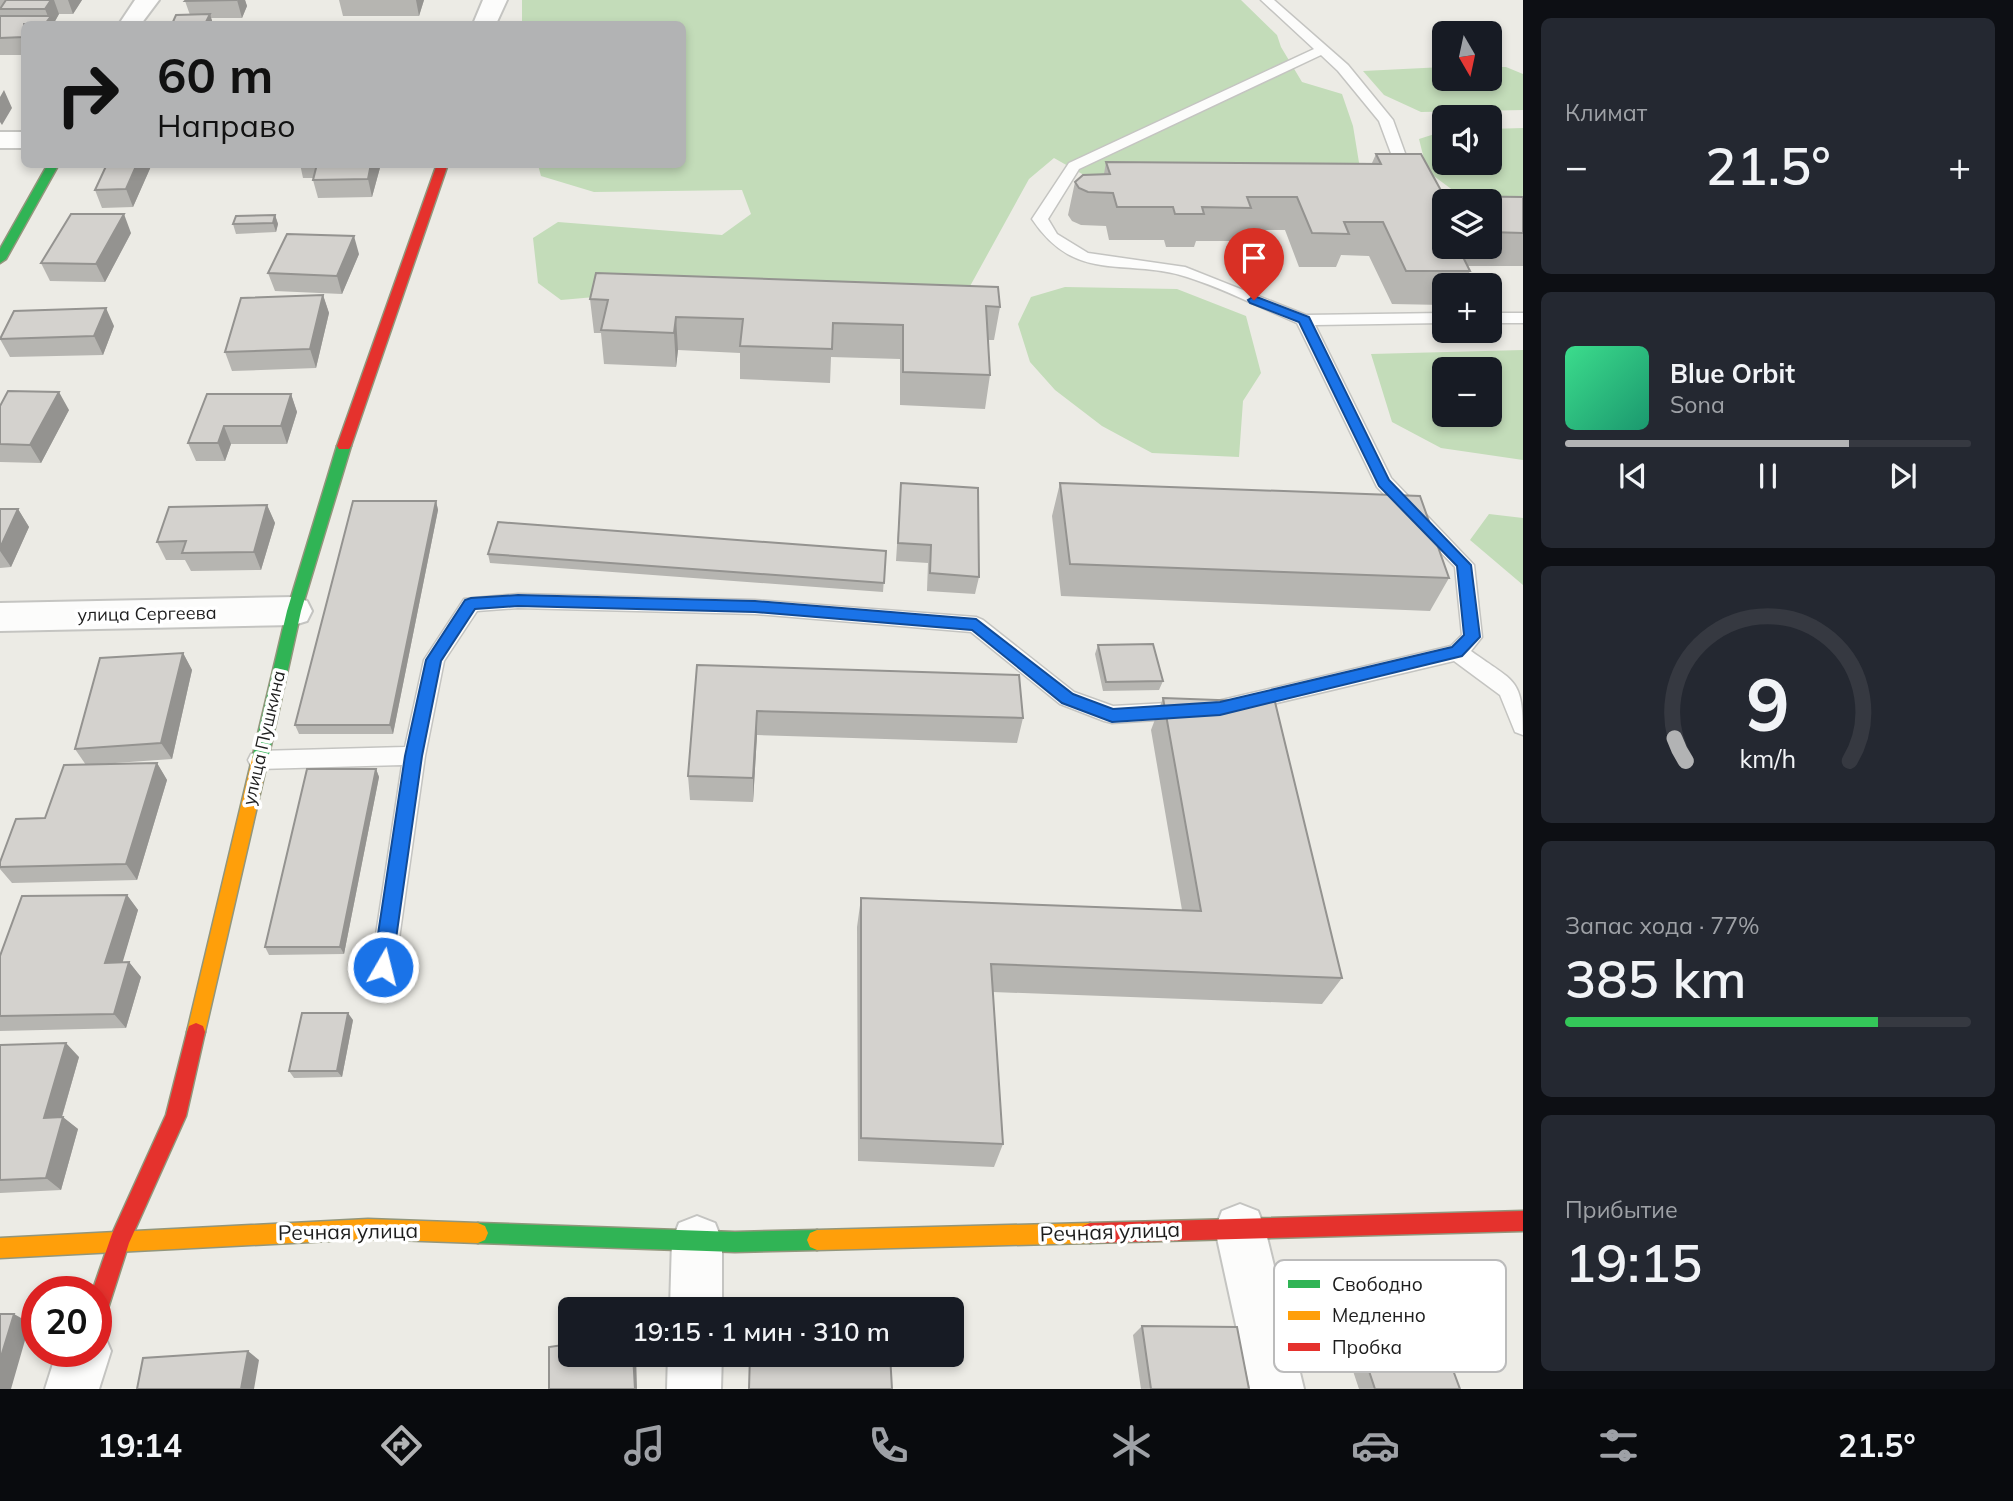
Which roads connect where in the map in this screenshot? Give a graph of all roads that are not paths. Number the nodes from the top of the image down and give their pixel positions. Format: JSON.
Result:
{"nodes":[{"id":1,"x":146,"y":0,"type":"edge"},
{"id":2,"x":495,"y":0,"type":"edge"},
{"id":3,"x":1267,"y":0,"type":"edge"},
{"id":4,"x":132,"y":21,"type":"edge"},
{"id":5,"x":486,"y":21,"type":"edge"},
{"id":6,"x":1322,"y":50,"type":"junction"},
{"id":7,"x":0,"y":140,"type":"edge"},
{"id":8,"x":21,"y":140,"type":"edge"},
{"id":9,"x":52,"y":168,"type":"edge"},
{"id":10,"x":442,"y":168,"type":"edge"},
{"id":11,"x":1432,"y":193,"type":"edge"},
{"id":12,"x":0,"y":259,"type":"edge"},
{"id":13,"x":1432,"y":318,"type":"edge"},
{"id":14,"x":1502,"y":318,"type":"edge"},
{"id":15,"x":1523,"y":318,"type":"edge"},
{"id":16,"x":1304,"y":320,"type":"junction"},
{"id":17,"x":294,"y":611,"type":"junction"},
{"id":18,"x":0,"y":617,"type":"edge"},
{"id":19,"x":1457,"y":652,"type":"junction"},
{"id":20,"x":1523,"y":726,"type":"edge"},
{"id":21,"x":414,"y":756,"type":"junction"},
{"id":22,"x":259,"y":760,"type":"junction"},
{"id":23,"x":383,"y":967,"type":"dead end"},
{"id":24,"x":1523,"y":1221,"type":"edge"},
{"id":25,"x":1240,"y":1229,"type":"junction"},
{"id":26,"x":119,"y":1241,"type":"junction"},
{"id":27,"x":697,"y":1241,"type":"junction"},
{"id":28,"x":0,"y":1248,"type":"edge"},
{"id":29,"x":108,"y":1276,"type":"edge"},
{"id":30,"x":696,"y":1297,"type":"edge"},
{"id":31,"x":79,"y":1367,"type":"edge"},
{"id":32,"x":695,"y":1367,"type":"edge"},
{"id":33,"x":72,"y":1389,"type":"edge"},
{"id":34,"x":694,"y":1389,"type":"edge"},
{"id":35,"x":1277,"y":1389,"type":"edge"}],
"edges":[{"from":1,"to":4,"type":"street"},
{"from":2,"to":5,"type":"street"},
{"from":3,"to":6,"type":"lane"},
{"from":6,"to":11,"type":"lane"},
{"from":6,"to":16,"type":"lane"},
{"from":7,"to":8,"type":"street"},
{"from":9,"to":12,"type":"street"},
{"from":10,"to":17,"type":"street","name":"улица Пушкина"},
{"from":13,"to":16,"type":"lane"},
{"from":14,"to":15,"type":"lane"},
{"from":16,"to":19,"type":"lane"},
{"from":17,"to":18,"type":"street","name":"улица Сергеева"},
{"from":17,"to":22,"type":"street","name":"улица Пушкина"},
{"from":19,"to":20,"type":"lane"},
{"from":19,"to":21,"type":"lane"},
{"from":21,"to":22,"type":"lane"},
{"from":21,"to":23,"type":"lane"},
{"from":22,"to":26,"type":"street","name":"улица Пушкина"},
{"from":24,"to":25,"type":"street","name":"Речная улица"},
{"from":25,"to":27,"type":"street","name":"Речная улица"},
{"from":25,"to":35,"type":"street"},
{"from":26,"to":27,"type":"street","name":"Речная улица"},
{"from":26,"to":28,"type":"street","name":"Речная улица"},
{"from":26,"to":29,"type":"street","name":"улица Пушкина"},
{"from":27,"to":30,"type":"street"},
{"from":31,"to":33,"type":"street"},
{"from":32,"to":34,"type":"street"}]}
